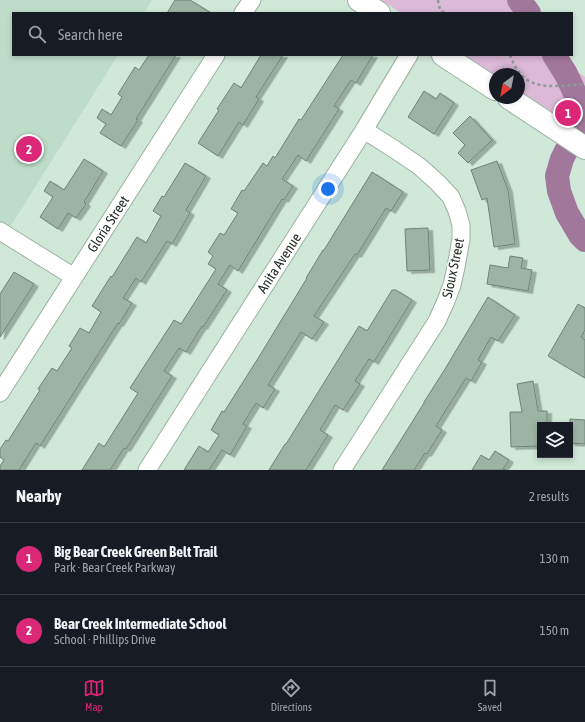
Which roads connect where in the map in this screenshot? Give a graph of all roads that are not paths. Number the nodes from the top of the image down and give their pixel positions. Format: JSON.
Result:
{"nodes":[{"id":1,"x":252,"y":0,"type":"edge"},
{"id":2,"x":359,"y":0,"type":"edge"},
{"id":3,"x":244,"y":12,"type":"edge"},
{"id":4,"x":377,"y":12,"type":"edge"},
{"id":5,"x":215,"y":56,"type":"edge"},
{"id":6,"x":408,"y":56,"type":"edge"},
{"id":7,"x":445,"y":56,"type":"edge"},
{"id":8,"x":489,"y":85,"type":"edge"},
{"id":9,"x":518,"y":104,"type":"edge"},
{"id":10,"x":364,"y":130,"type":"junction"},
{"id":11,"x":585,"y":148,"type":"edge"},
{"id":12,"x":0,"y":231,"type":"edge"},
{"id":13,"x":74,"y":277,"type":"junction"},
{"id":14,"x":0,"y":393,"type":"edge"},
{"id":15,"x":147,"y":470,"type":"edge"},
{"id":16,"x":342,"y":470,"type":"edge"}],
"edges":[{"from":1,"to":3,"type":"street"},
{"from":2,"to":4,"type":"main road"},
{"from":5,"to":13,"type":"street","name":"Gloria Street"},
{"from":6,"to":10,"type":"street","name":"Anita Avenue"},
{"from":7,"to":8,"type":"main road"},
{"from":9,"to":11,"type":"main road"},
{"from":10,"to":15,"type":"street","name":"Anita Avenue"},
{"from":10,"to":16,"type":"street","name":"Sioux Street"},
{"from":12,"to":13,"type":"street"},
{"from":13,"to":14,"type":"street","name":"Gloria Street"}]}
